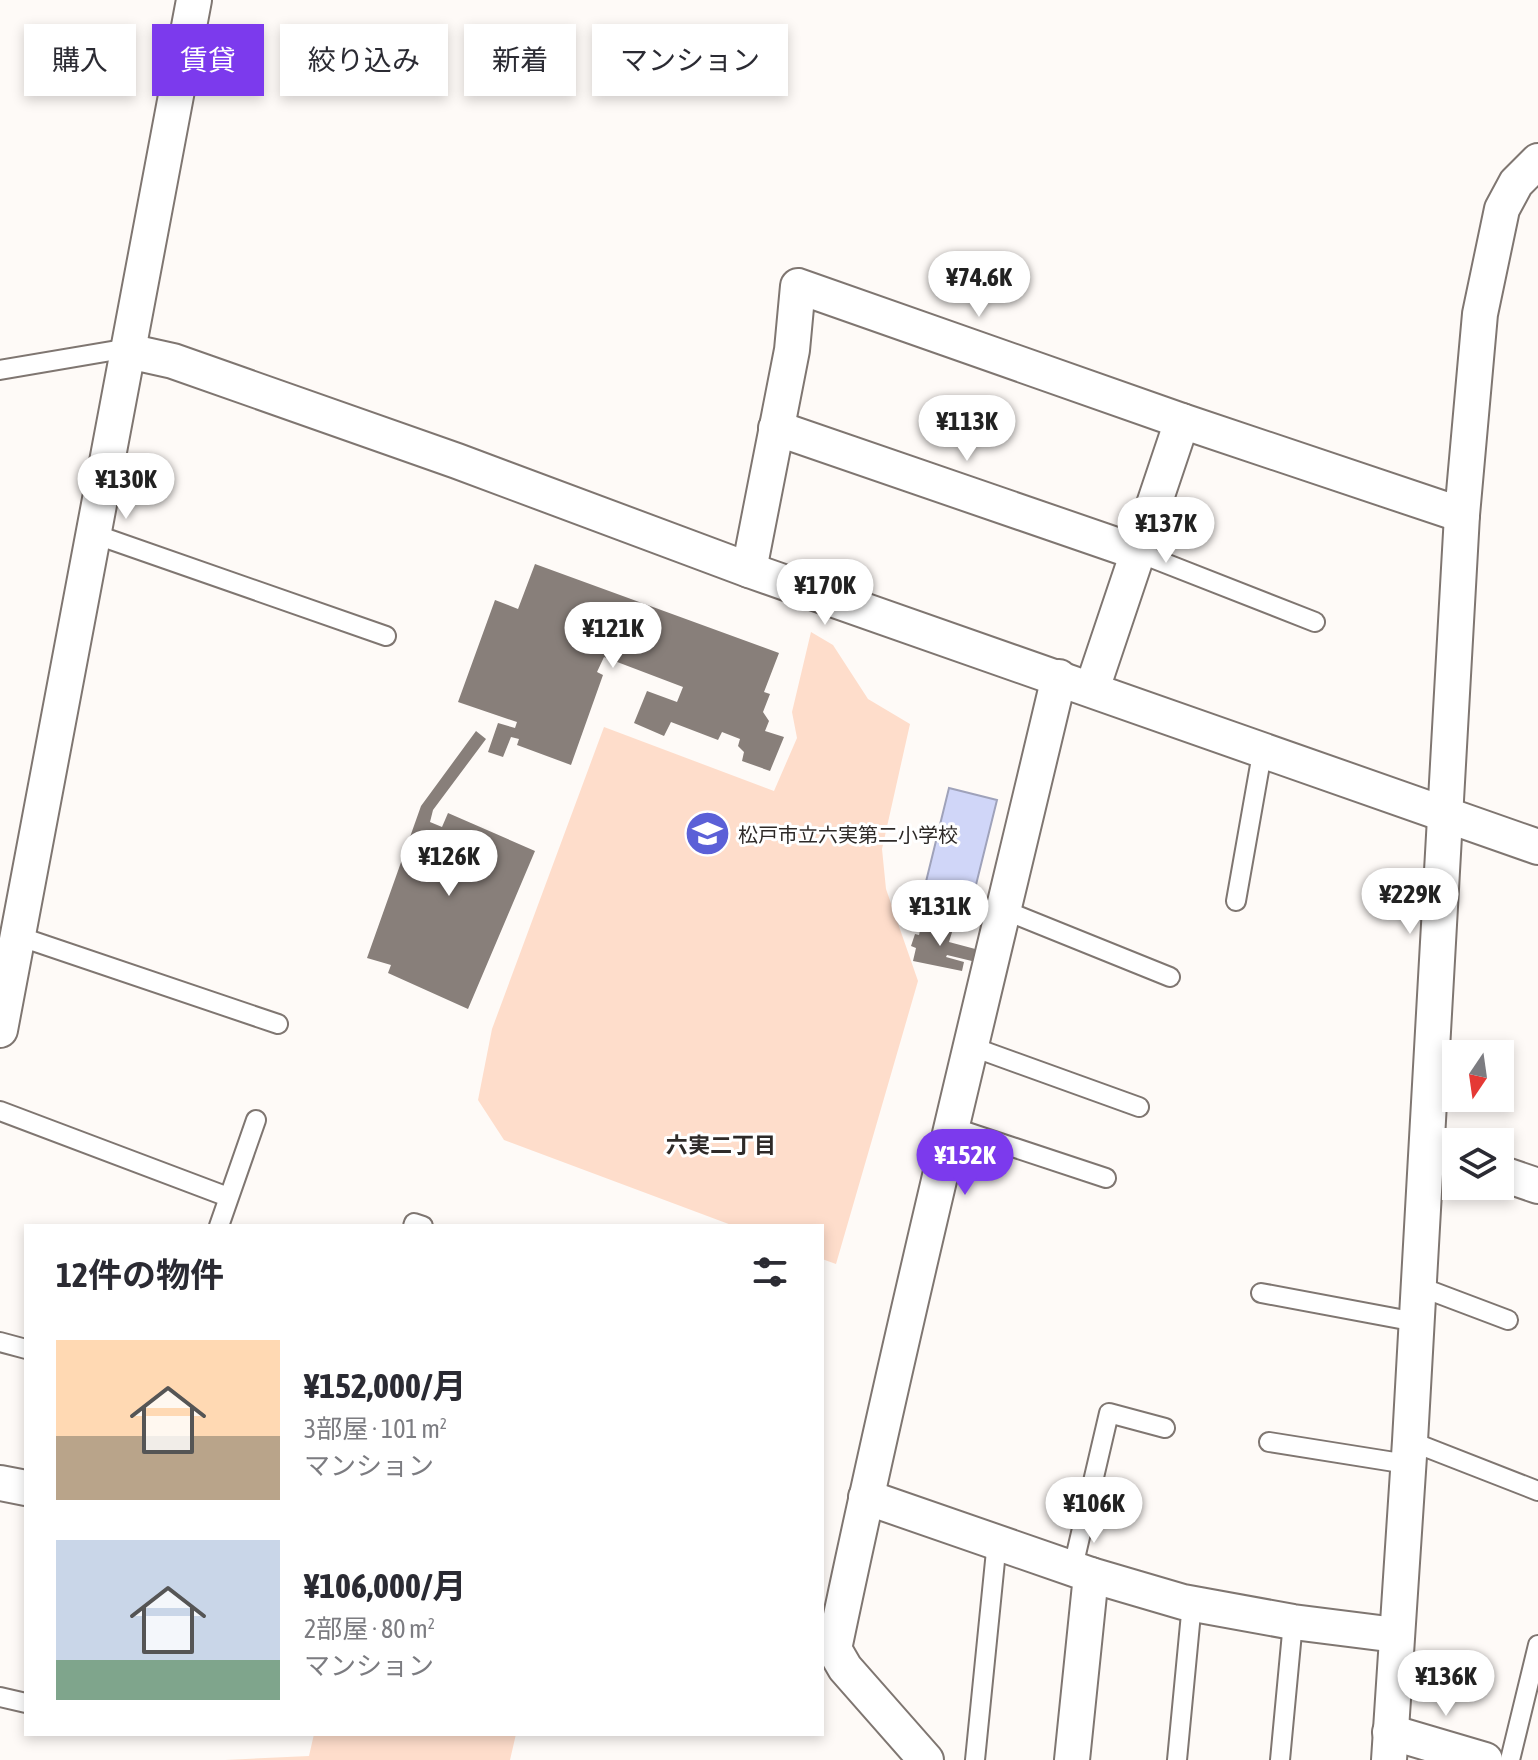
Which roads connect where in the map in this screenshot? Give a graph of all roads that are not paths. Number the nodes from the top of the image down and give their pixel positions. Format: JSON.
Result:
{"nodes":[{"id":1,"x":194,"y":0,"type":"edge"},
{"id":2,"x":1538,"y":161,"type":"edge"},
{"id":3,"x":128,"y":349,"type":"junction"},
{"id":4,"x":0,"y":370,"type":"edge"},
{"id":5,"x":1182,"y":421,"type":"junction"},
{"id":6,"x":776,"y":428,"type":"junction"},
{"id":7,"x":1462,"y":515,"type":"junction"},
{"id":8,"x":94,"y":534,"type":"junction"},
{"id":9,"x":1139,"y":553,"type":"junction"},
{"id":10,"x":749,"y":570,"type":"junction"},
{"id":11,"x":1315,"y":622,"type":"dead end"},
{"id":12,"x":386,"y":636,"type":"dead end"},
{"id":13,"x":1059,"y":677,"type":"junction"},
{"id":14,"x":1092,"y":689,"type":"junction"},
{"id":15,"x":1263,"y":748,"type":"junction"},
{"id":16,"x":1447,"y":813,"type":"junction"},
{"id":17,"x":1538,"y":847,"type":"edge"},
{"id":18,"x":1236,"y":901,"type":"dead end"},
{"id":19,"x":1004,"y":910,"type":"junction"},
{"id":20,"x":18,"y":936,"type":"junction"},
{"id":21,"x":1170,"y":977,"type":"dead end"},
{"id":22,"x":278,"y":1024,"type":"dead end"},
{"id":23,"x":0,"y":1030,"type":"edge"},
{"id":24,"x":970,"y":1046,"type":"junction"},
{"id":25,"x":1139,"y":1107,"type":"dead end"},
{"id":26,"x":0,"y":1111,"type":"edge"},
{"id":27,"x":256,"y":1120,"type":"dead end"},
{"id":28,"x":952,"y":1127,"type":"junction"},
{"id":29,"x":1441,"y":1152,"type":"edge"},
{"id":30,"x":1106,"y":1178,"type":"dead end"},
{"id":31,"x":1514,"y":1178,"type":"edge"},
{"id":32,"x":1538,"y":1186,"type":"edge"},
{"id":33,"x":228,"y":1197,"type":"junction"},
{"id":34,"x":220,"y":1224,"type":"edge"},
{"id":35,"x":1418,"y":1286,"type":"junction"},
{"id":36,"x":1261,"y":1293,"type":"dead end"},
{"id":37,"x":1508,"y":1320,"type":"dead end"},
{"id":38,"x":1416,"y":1322,"type":"junction"},
{"id":39,"x":0,"y":1342,"type":"edge"},
{"id":40,"x":24,"y":1348,"type":"edge"},
{"id":41,"x":1165,"y":1428,"type":"dead end"},
{"id":42,"x":1269,"y":1442,"type":"dead end"},
{"id":43,"x":1408,"y":1452,"type":"junction"},
{"id":44,"x":0,"y":1483,"type":"edge"},
{"id":45,"x":24,"y":1488,"type":"edge"},
{"id":46,"x":1538,"y":1491,"type":"edge"},
{"id":47,"x":866,"y":1497,"type":"junction"},
{"id":48,"x":997,"y":1541,"type":"junction"},
{"id":49,"x":1082,"y":1571,"type":"junction"},
{"id":50,"x":1192,"y":1603,"type":"junction"},
{"id":51,"x":1293,"y":1622,"type":"junction"},
{"id":52,"x":1396,"y":1635,"type":"junction"},
{"id":53,"x":1538,"y":1645,"type":"edge"},
{"id":54,"x":828,"y":1648,"type":"edge"},
{"id":55,"x":0,"y":1697,"type":"edge"},
{"id":56,"x":24,"y":1703,"type":"edge"},
{"id":57,"x":1390,"y":1746,"type":"edge"},
{"id":58,"x":926,"y":1760,"type":"edge"},
{"id":59,"x":975,"y":1760,"type":"edge"},
{"id":60,"x":1072,"y":1760,"type":"edge"},
{"id":61,"x":1177,"y":1760,"type":"edge"},
{"id":62,"x":1280,"y":1760,"type":"edge"},
{"id":63,"x":1485,"y":1760,"type":"edge"},
{"id":64,"x":1510,"y":1760,"type":"edge"}],
"edges":[{"from":1,"to":3,"type":"street"},
{"from":2,"to":7,"type":"street"},
{"from":3,"to":4,"type":"lane"},
{"from":3,"to":8,"type":"street"},
{"from":3,"to":10,"type":"street"},
{"from":5,"to":6,"type":"street"},
{"from":5,"to":7,"type":"street"},
{"from":5,"to":9,"type":"street"},
{"from":6,"to":9,"type":"street"},
{"from":6,"to":10,"type":"street"},
{"from":7,"to":16,"type":"street"},
{"from":8,"to":12,"type":"lane"},
{"from":8,"to":20,"type":"street"},
{"from":9,"to":11,"type":"lane"},
{"from":9,"to":14,"type":"street"},
{"from":10,"to":13,"type":"street"},
{"from":13,"to":14,"type":"street"},
{"from":13,"to":19,"type":"street"},
{"from":14,"to":15,"type":"street"},
{"from":15,"to":16,"type":"street"},
{"from":15,"to":18,"type":"lane"},
{"from":16,"to":17,"type":"street"},
{"from":16,"to":29,"type":"street"},
{"from":19,"to":21,"type":"lane"},
{"from":19,"to":24,"type":"street"},
{"from":20,"to":22,"type":"lane"},
{"from":20,"to":23,"type":"street"},
{"from":24,"to":25,"type":"lane"},
{"from":24,"to":28,"type":"street"},
{"from":26,"to":33,"type":"lane"},
{"from":27,"to":33,"type":"lane"},
{"from":28,"to":30,"type":"lane"},
{"from":28,"to":47,"type":"street"},
{"from":29,"to":35,"type":"street"},
{"from":31,"to":32,"type":"street"},
{"from":33,"to":34,"type":"lane"},
{"from":35,"to":37,"type":"lane"},
{"from":35,"to":38,"type":"street"},
{"from":36,"to":38,"type":"lane"},
{"from":38,"to":43,"type":"street"},
{"from":39,"to":40,"type":"lane"},
{"from":41,"to":49,"type":"lane"},
{"from":42,"to":43,"type":"lane"},
{"from":43,"to":46,"type":"lane"},
{"from":43,"to":52,"type":"street"},
{"from":44,"to":45,"type":"street"},
{"from":47,"to":48,"type":"street"},
{"from":47,"to":54,"type":"street"},
{"from":48,"to":49,"type":"street"},
{"from":48,"to":59,"type":"lane"},
{"from":49,"to":50,"type":"street"},
{"from":49,"to":60,"type":"street"},
{"from":50,"to":51,"type":"street"},
{"from":50,"to":61,"type":"lane"},
{"from":51,"to":52,"type":"street"},
{"from":51,"to":62,"type":"lane"},
{"from":52,"to":57,"type":"street"},
{"from":53,"to":64,"type":"lane"},
{"from":54,"to":58,"type":"street"},
{"from":55,"to":56,"type":"lane"},
{"from":57,"to":63,"type":"street"}]}
